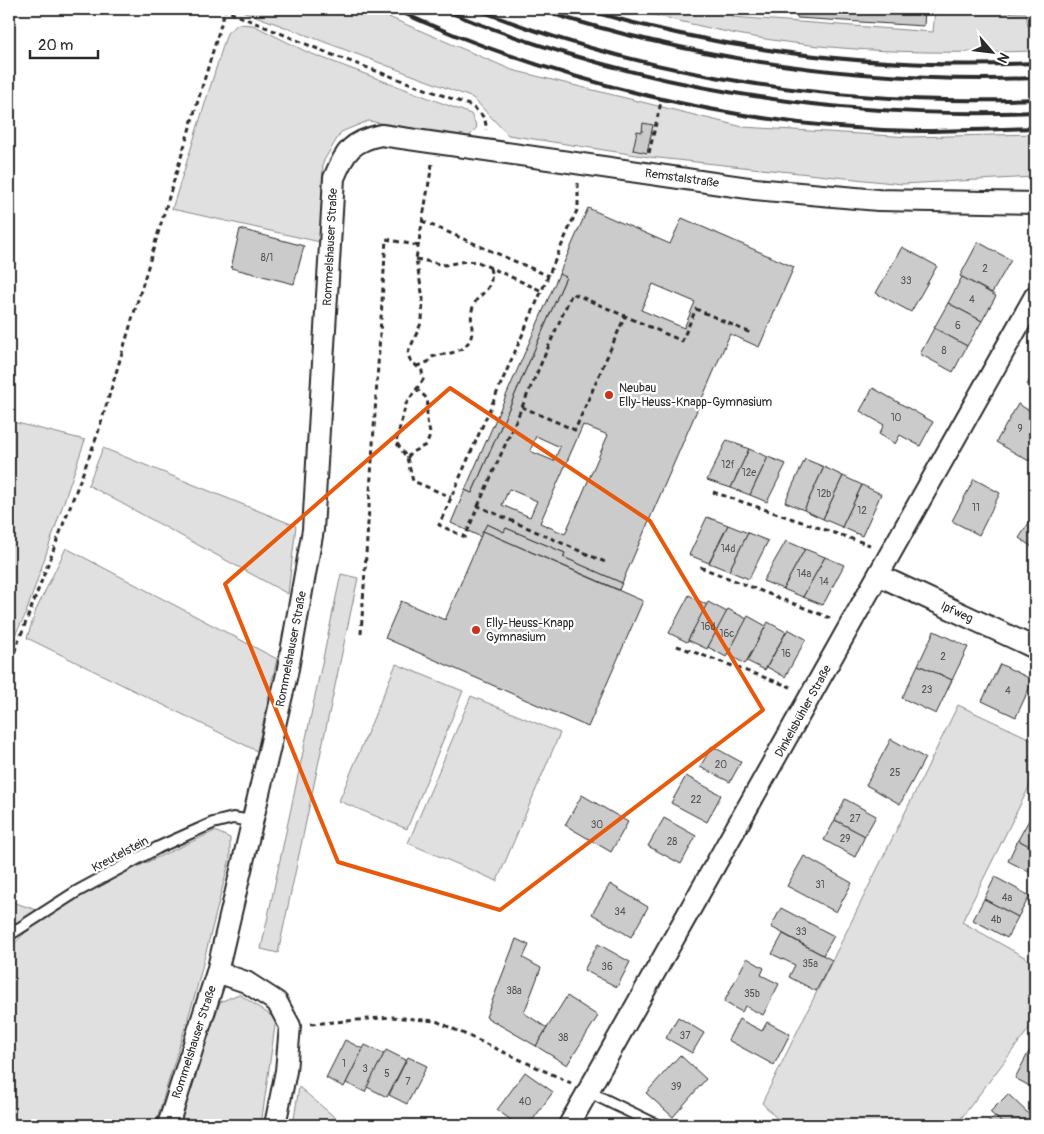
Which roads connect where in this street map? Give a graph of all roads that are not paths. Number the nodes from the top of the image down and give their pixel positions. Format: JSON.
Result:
{"nodes":[{"id":1,"x":341,"y":161,"type":"joint"},
{"id":2,"x":1035,"y":203,"type":"edge"},
{"id":3,"x":1035,"y":296,"type":"edge"},
{"id":4,"x":880,"y":576,"type":"junction"},
{"id":5,"x":1035,"y":648,"type":"edge"},
{"id":6,"x":252,"y":821,"type":"junction"},
{"id":7,"x":9,"y":935,"type":"edge"},
{"id":8,"x":217,"y":972,"type":"junction"},
{"id":9,"x":589,"y":1092,"type":"junction"},
{"id":10,"x":168,"y":1125,"type":"edge"},
{"id":11,"x":275,"y":1125,"type":"edge"},
{"id":12,"x":569,"y":1125,"type":"edge"},
{"id":13,"x":657,"y":1125,"type":"edge"}],
"edges":[{"from":1,"to":2,"type":"street","name":"Remstalstraße"},
{"from":1,"to":6,"type":"street","name":"Rommelshauser Straße"},
{"from":3,"to":4,"type":"street","name":"Dinkelsbühler Straße"},
{"from":4,"to":5,"type":"street","name":"Ipfweg"},
{"from":4,"to":9,"type":"street","name":"Dinkelsbühler Straße"},
{"from":6,"to":7,"type":"lane","name":"Kreutelstein"},
{"from":6,"to":8,"type":"street","name":"Rommelshauser Straße"},
{"from":8,"to":10,"type":"street","name":"Rommelshauser Straße"},
{"from":8,"to":11,"type":"street"},
{"from":9,"to":12,"type":"street","name":"Dinkelsbühler Straße"},
{"from":9,"to":13,"type":"lane"}]}
